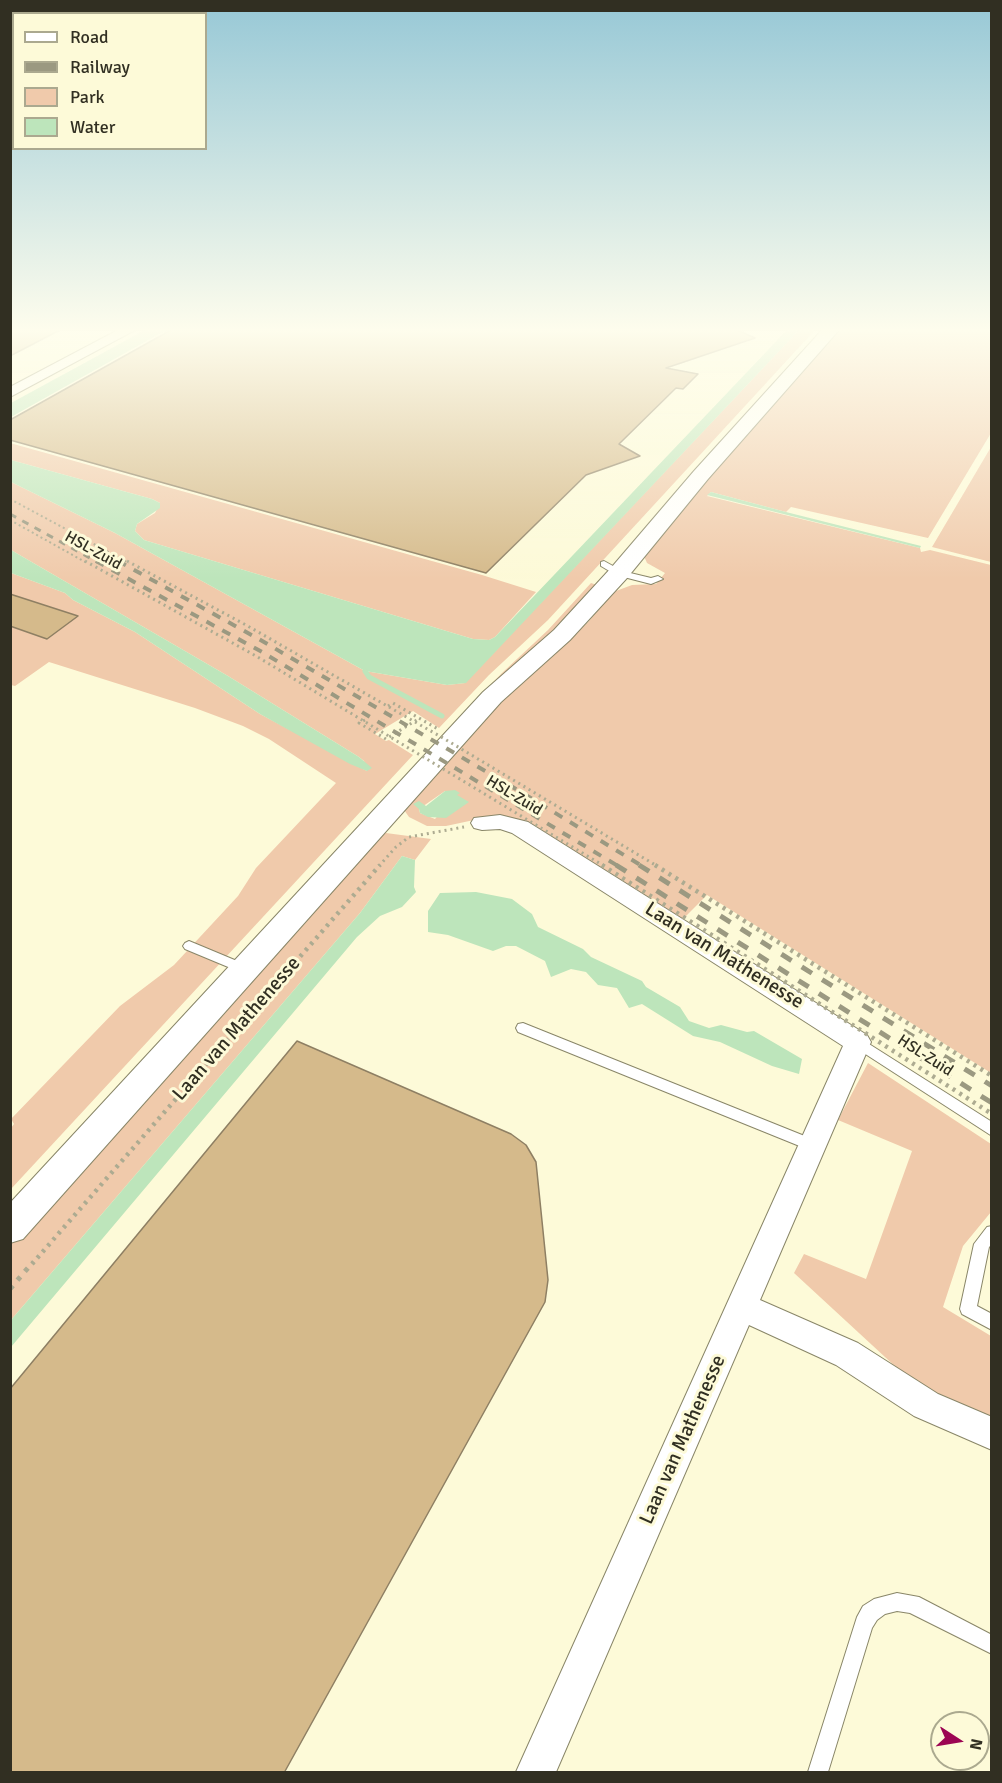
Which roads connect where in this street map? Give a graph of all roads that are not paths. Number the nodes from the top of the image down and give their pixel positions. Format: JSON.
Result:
{"nodes":[{"id":1,"x":742,"y":413,"type":"edge"},
{"id":2,"x":756,"y":413,"type":"edge"},
{"id":3,"x":616,"y":568,"type":"junction"},
{"id":4,"x":482,"y":823,"type":"road end"},
{"id":5,"x":189,"y":946,"type":"dead end"},
{"id":6,"x":237,"y":966,"type":"junction"},
{"id":7,"x":523,"y":1028,"type":"dead end"},
{"id":8,"x":858,"y":1042,"type":"junction"},
{"id":9,"x":992,"y":1130,"type":"edge"},
{"id":10,"x":812,"y":1144,"type":"junction"},
{"id":11,"x":10,"y":1198,"type":"edge"},
{"id":12,"x":10,"y":1227,"type":"edge"},
{"id":13,"x":992,"y":1232,"type":"edge"},
{"id":14,"x":741,"y":1307,"type":"junction"},
{"id":15,"x":992,"y":1323,"type":"edge"},
{"id":16,"x":992,"y":1434,"type":"edge"},
{"id":17,"x":992,"y":1645,"type":"edge"},
{"id":18,"x":536,"y":1773,"type":"edge"},
{"id":19,"x":818,"y":1773,"type":"edge"}],
"edges":[{"from":1,"to":3,"type":"street"},
{"from":2,"to":3,"type":"street","name":"Laan van Mathenesse"},
{"from":3,"to":6,"type":"street","name":"Laan van Mathenesse"},
{"from":3,"to":6,"type":"street","name":"Laan van Mathenesse"},
{"from":4,"to":8,"type":"street","name":"Laan van Mathenesse"},
{"from":5,"to":6,"type":"lane"},
{"from":6,"to":11,"type":"street","name":"Laan van Mathenesse"},
{"from":6,"to":12,"type":"street","name":"Laan van Mathenesse"},
{"from":7,"to":10,"type":"lane"},
{"from":8,"to":9,"type":"lane"},
{"from":8,"to":10,"type":"street","name":"Laan van Mathenesse"},
{"from":10,"to":14,"type":"street","name":"Laan van Mathenesse"},
{"from":13,"to":15,"type":"lane"},
{"from":14,"to":16,"type":"street"},
{"from":14,"to":18,"type":"street","name":"Laan van Mathenesse"},
{"from":17,"to":19,"type":"lane"}]}
